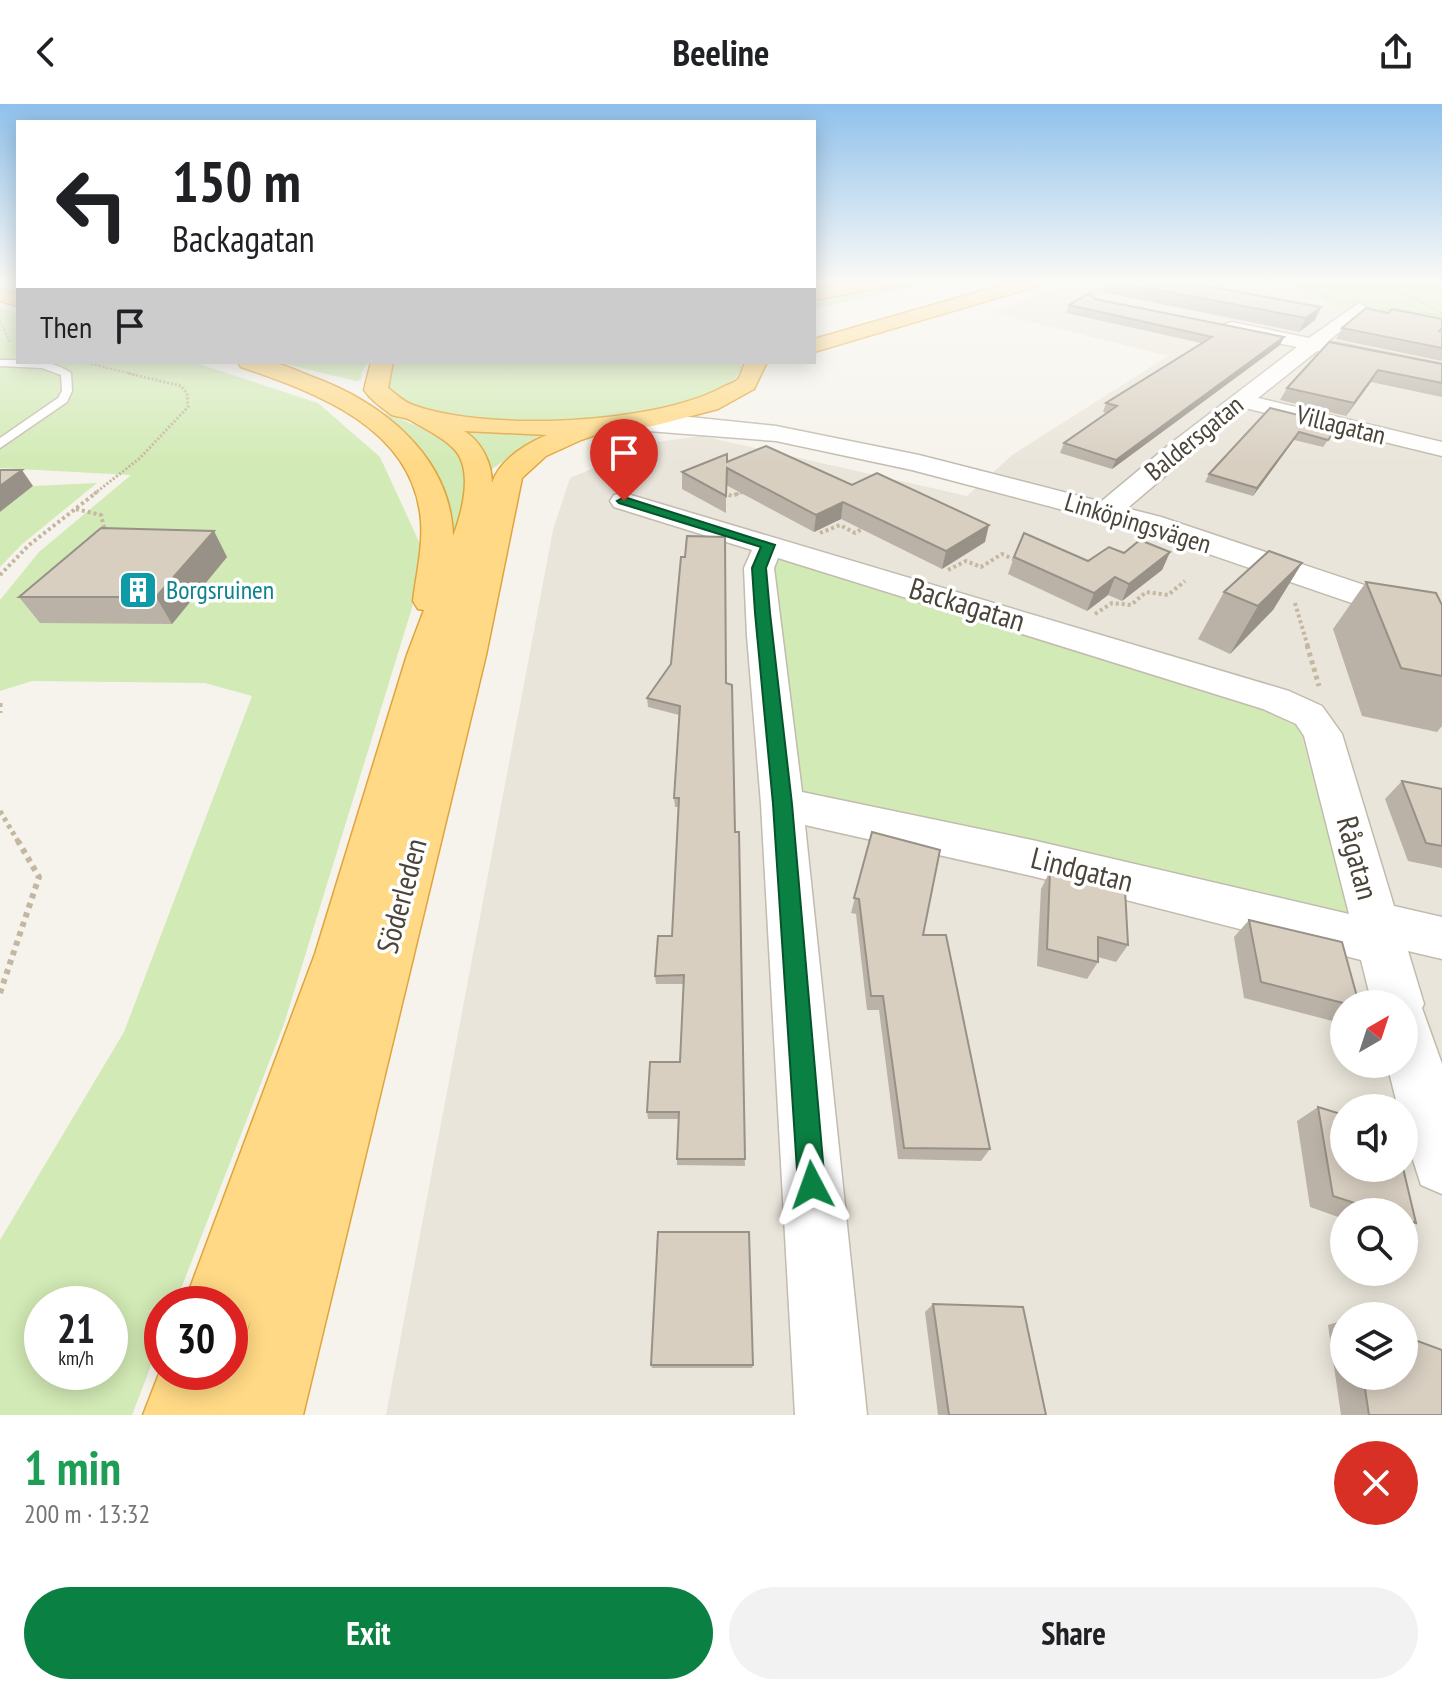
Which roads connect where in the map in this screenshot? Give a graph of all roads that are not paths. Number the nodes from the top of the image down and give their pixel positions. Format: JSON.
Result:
{"nodes":[{"id":1,"x":1305,"y":342,"type":"edge"},
{"id":2,"x":1314,"y":344,"type":"junction"},
{"id":3,"x":32,"y":364,"type":"edge"},
{"id":4,"x":255,"y":364,"type":"edge"},
{"id":5,"x":258,"y":364,"type":"edge"},
{"id":6,"x":1442,"y":370,"type":"edge"},
{"id":7,"x":752,"y":372,"type":"edge"},
{"id":8,"x":378,"y":376,"type":"edge"},
{"id":9,"x":1240,"y":400,"type":"junction"},
{"id":10,"x":421,"y":417,"type":"junction"},
{"id":11,"x":631,"y":424,"type":"junction"},
{"id":12,"x":597,"y":427,"type":"junction"},
{"id":13,"x":829,"y":443,"type":"junction"},
{"id":14,"x":0,"y":444,"type":"edge"},
{"id":15,"x":1442,"y":449,"type":"edge"},
{"id":16,"x":624,"y":501,"type":"dead end"},
{"id":17,"x":1107,"y":511,"type":"junction"},
{"id":18,"x":775,"y":547,"type":"junction"},
{"id":19,"x":1442,"y":623,"type":"edge"},
{"id":20,"x":426,"y":655,"type":"junction"},
{"id":21,"x":1309,"y":715,"type":"joint"},
{"id":22,"x":782,"y":804,"type":"junction"},
{"id":23,"x":1378,"y":932,"type":"junction"},
{"id":24,"x":1442,"y":938,"type":"edge"},
{"id":25,"x":1394,"y":990,"type":"edge"},
{"id":26,"x":1418,"y":1077,"type":"edge"},
{"id":27,"x":1442,"y":1164,"type":"edge"},
{"id":28,"x":227,"y":1286,"type":"edge"},
{"id":29,"x":192,"y":1390,"type":"edge"},
{"id":30,"x":183,"y":1415,"type":"edge"},
{"id":31,"x":263,"y":1415,"type":"edge"},
{"id":32,"x":831,"y":1415,"type":"edge"}],
"edges":[{"from":1,"to":2,"type":"street"},
{"from":2,"to":6,"type":"street"},
{"from":2,"to":9,"type":"street","name":"Baldersgatan"},
{"from":3,"to":14,"type":"lane"},
{"from":4,"to":20,"type":"highway"},
{"from":5,"to":8,"type":"highway","name":"Söderleden"},
{"from":7,"to":11,"type":"highway"},
{"from":7,"to":13,"type":"street","name":"Linköpingsvägen"},
{"from":8,"to":10,"type":"highway","name":"Söderleden"},
{"from":9,"to":15,"type":"street","name":"Villagatan"},
{"from":9,"to":17,"type":"street","name":"Baldersgatan"},
{"from":10,"to":12,"type":"highway"},
{"from":10,"to":20,"type":"highway","name":"Söderleden"},
{"from":11,"to":12,"type":"highway"},
{"from":11,"to":13,"type":"street","name":"Linköpingsvägen"},
{"from":12,"to":31,"type":"highway","name":"Söderleden"},
{"from":13,"to":17,"type":"street","name":"Linköpingsvägen"},
{"from":16,"to":18,"type":"street","name":"Backagatan"},
{"from":17,"to":19,"type":"street","name":"Linköpingsvägen"},
{"from":18,"to":21,"type":"street","name":"Backagatan"},
{"from":18,"to":22,"type":"street"},
{"from":20,"to":28,"type":"highway","name":"Söderleden"},
{"from":21,"to":23,"type":"street","name":"Rågatan"},
{"from":22,"to":23,"type":"street","name":"Lindgatan"},
{"from":22,"to":32,"type":"street"},
{"from":23,"to":24,"type":"street","name":"Lindgatan"},
{"from":23,"to":25,"type":"street","name":"Rågatan"},
{"from":26,"to":27,"type":"street"},
{"from":29,"to":30,"type":"highway"}]}
